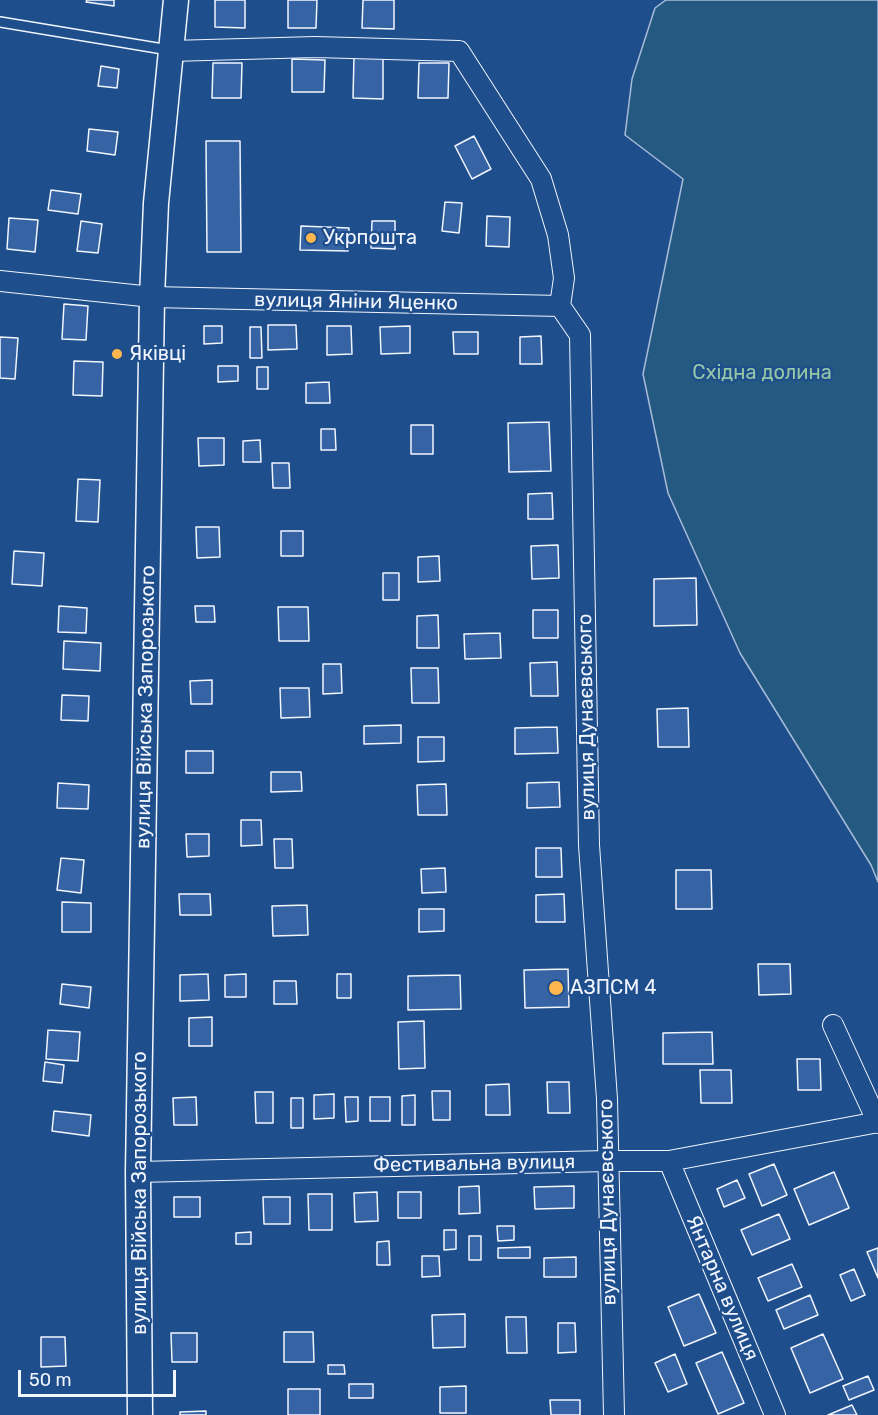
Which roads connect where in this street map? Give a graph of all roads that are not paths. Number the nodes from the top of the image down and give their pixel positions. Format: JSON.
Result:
{"nodes":[{"id":1,"x":176,"y":0,"type":"edge"},
{"id":2,"x":0,"y":22,"type":"edge"},
{"id":3,"x":171,"y":51,"type":"junction"},
{"id":4,"x":0,"y":281,"type":"edge"},
{"id":5,"x":152,"y":297,"type":"junction"},
{"id":6,"x":560,"y":306,"type":"junction"},
{"id":7,"x":833,"y":1025,"type":"dead end"},
{"id":8,"x":878,"y":1123,"type":"edge"},
{"id":9,"x":607,"y":1161,"type":"junction"},
{"id":10,"x":669,"y":1161,"type":"junction"},
{"id":11,"x":138,"y":1172,"type":"junction"},
{"id":12,"x":140,"y":1415,"type":"edge"},
{"id":13,"x":614,"y":1415,"type":"edge"},
{"id":14,"x":775,"y":1415,"type":"edge"}],
"edges":[{"from":1,"to":3,"type":"street","name":"вулиця Війська Запорозького"},
{"from":2,"to":3,"type":"lane"},
{"from":3,"to":5,"type":"street","name":"вулиця Війська Запорозького"},
{"from":3,"to":6,"type":"street"},
{"from":4,"to":5,"type":"street","name":"вулиця Яніни Яценко"},
{"from":5,"to":6,"type":"street","name":"вулиця Яніни Яценко"},
{"from":5,"to":11,"type":"street","name":"вулиця Війська Запорозького"},
{"from":6,"to":9,"type":"street","name":"вулиця Дунаєвського"},
{"from":7,"to":8,"type":"street"},
{"from":8,"to":10,"type":"street","name":"Фестивальна вулиця"},
{"from":9,"to":10,"type":"street","name":"Фестивальна вулиця"},
{"from":9,"to":11,"type":"street","name":"Фестивальна вулиця"},
{"from":9,"to":13,"type":"street","name":"вулиця Дунаєвського"},
{"from":10,"to":14,"type":"street","name":"Янтарна вулиця"},
{"from":11,"to":12,"type":"street","name":"вулиця Війська Запорозького"}]}
